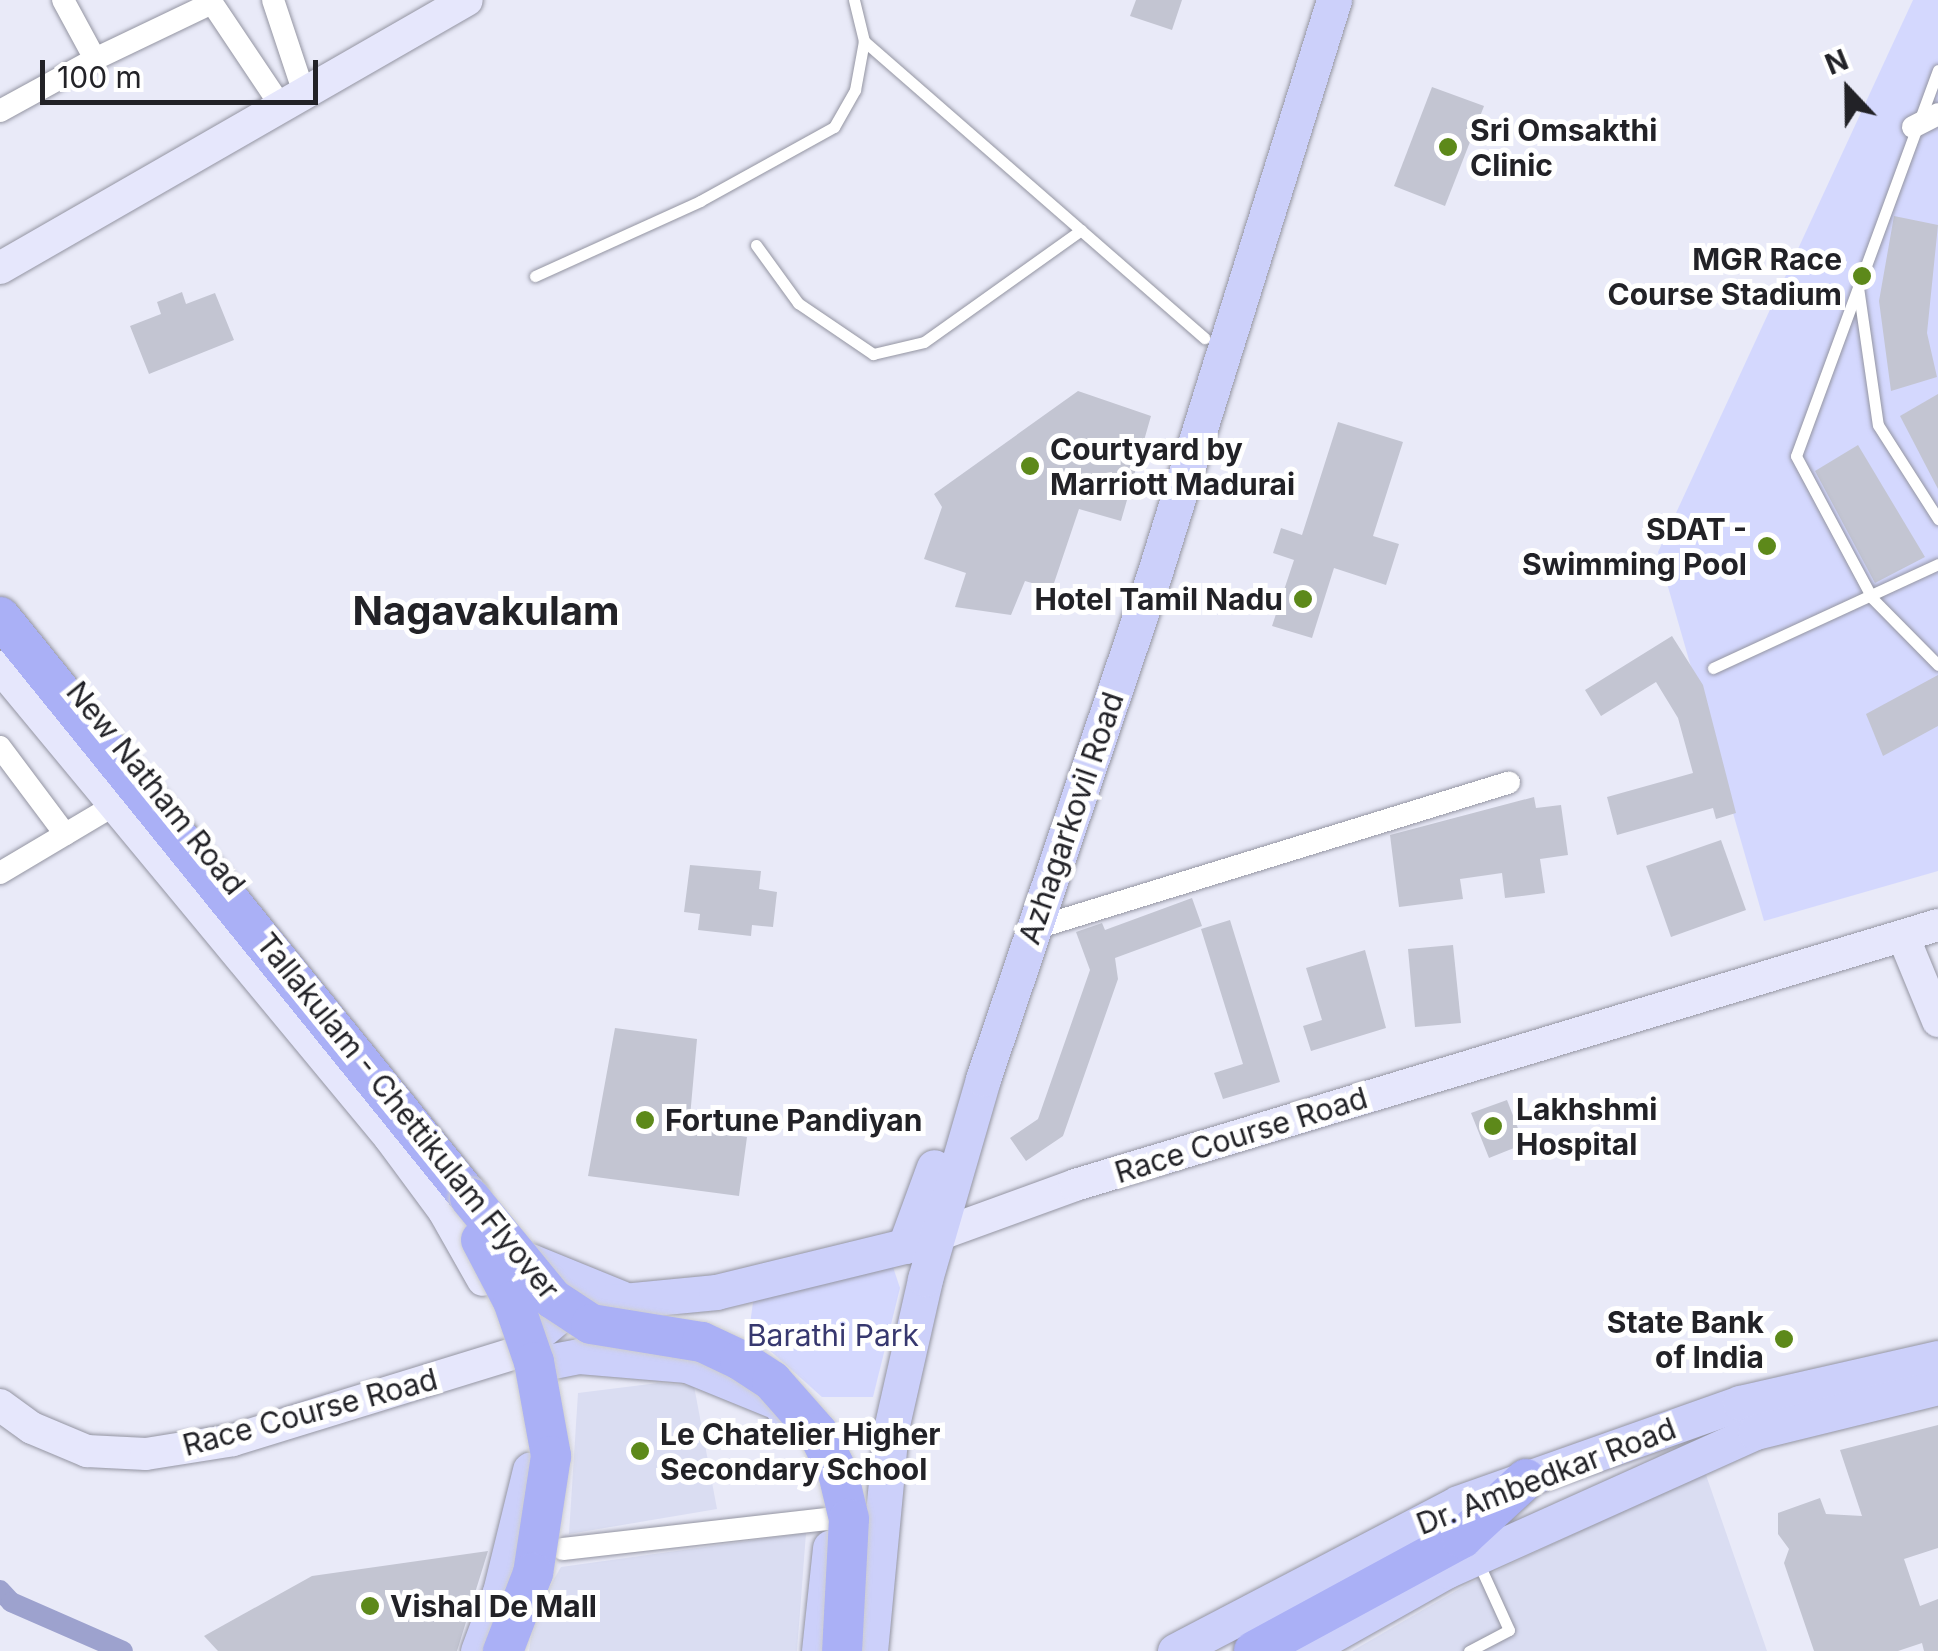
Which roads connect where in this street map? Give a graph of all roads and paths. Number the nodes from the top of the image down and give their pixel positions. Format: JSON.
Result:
{"nodes":[{"id":1,"x":63,"y":0,"type":"edge"},
{"id":2,"x":272,"y":0,"type":"edge"},
{"id":3,"x":467,"y":0,"type":"edge"},
{"id":4,"x":854,"y":0,"type":"edge"},
{"id":5,"x":1316,"y":0,"type":"edge"},
{"id":6,"x":1334,"y":0,"type":"edge"},
{"id":7,"x":864,"y":42,"type":"junction"},
{"id":8,"x":96,"y":60,"type":"junction"},
{"id":9,"x":1938,"y":70,"type":"edge"},
{"id":10,"x":294,"y":102,"type":"junction"},
{"id":11,"x":0,"y":111,"type":"edge"},
{"id":12,"x":1938,"y":114,"type":"edge"},
{"id":13,"x":1913,"y":127,"type":"junction"},
{"id":14,"x":1081,"y":230,"type":"junction"},
{"id":15,"x":756,"y":245,"type":"dead end"},
{"id":16,"x":0,"y":268,"type":"edge"},
{"id":17,"x":535,"y":276,"type":"dead end"},
{"id":18,"x":1858,"y":283,"type":"junction"},
{"id":19,"x":1215,"y":342,"type":"junction"},
{"id":20,"x":1938,"y":519,"type":"edge"},
{"id":21,"x":1938,"y":564,"type":"edge"},
{"id":22,"x":0,"y":595,"type":"edge"},
{"id":23,"x":1872,"y":598,"type":"junction"},
{"id":24,"x":0,"y":617,"type":"edge"},
{"id":25,"x":0,"y":646,"type":"edge"},
{"id":26,"x":1938,"y":665,"type":"edge"},
{"id":27,"x":0,"y":667,"type":"edge"},
{"id":28,"x":1713,"y":668,"type":"dead end"},
{"id":29,"x":0,"y":747,"type":"edge"},
{"id":30,"x":1509,"y":783,"type":"dead end"},
{"id":31,"x":112,"y":806,"type":"junction"},
{"id":32,"x":65,"y":834,"type":"junction"},
{"id":33,"x":0,"y":872,"type":"edge"},
{"id":34,"x":1938,"y":924,"type":"edge"},
{"id":35,"x":1033,"y":929,"type":"junction"},
{"id":36,"x":1902,"y":936,"type":"junction"},
{"id":37,"x":1938,"y":1021,"type":"edge"},
{"id":38,"x":922,"y":1241,"type":"junction"},
{"id":39,"x":530,"y":1261,"type":"junction"},
{"id":40,"x":627,"y":1300,"type":"junction"},
{"id":41,"x":528,"y":1346,"type":"junction"},
{"id":42,"x":1938,"y":1358,"type":"edge"},
{"id":43,"x":1938,"y":1387,"type":"edge"},
{"id":44,"x":0,"y":1405,"type":"edge"},
{"id":45,"x":1526,"y":1479,"type":"junction"},
{"id":46,"x":833,"y":1518,"type":"junction"},
{"id":47,"x":562,"y":1549,"type":"dead end"},
{"id":48,"x":1477,"y":1558,"type":"junction"},
{"id":49,"x":478,"y":1651,"type":"edge"},
{"id":50,"x":503,"y":1651,"type":"edge"},
{"id":51,"x":818,"y":1651,"type":"edge"},
{"id":52,"x":842,"y":1651,"type":"edge"},
{"id":53,"x":870,"y":1651,"type":"edge"},
{"id":54,"x":1175,"y":1651,"type":"edge"},
{"id":55,"x":1254,"y":1651,"type":"edge"},
{"id":56,"x":1304,"y":1651,"type":"edge"},
{"id":57,"x":1469,"y":1651,"type":"edge"}],
"edges":[{"from":1,"to":8,"type":"street"},
{"from":2,"to":10,"type":"street"},
{"from":3,"to":10,"type":"street"},
{"from":4,"to":7,"type":"lane"},
{"from":5,"to":19,"type":"main road","name":"Azhagarkovil Road"},
{"from":6,"to":19,"type":"main road","name":"Azhagarkovil Road"},
{"from":7,"to":14,"type":"lane"},
{"from":7,"to":17,"type":"lane"},
{"from":8,"to":10,"type":"street"},
{"from":8,"to":11,"type":"street"},
{"from":9,"to":13,"type":"lane"},
{"from":10,"to":16,"type":"street"},
{"from":12,"to":13,"type":"street"},
{"from":13,"to":18,"type":"lane"},
{"from":14,"to":15,"type":"lane"},
{"from":14,"to":19,"type":"lane"},
{"from":18,"to":20,"type":"lane"},
{"from":18,"to":23,"type":"lane"},
{"from":19,"to":35,"type":"main road","name":"Azhagarkovil Road"},
{"from":19,"to":38,"type":"main road","name":"Azhagarkovil Road"},
{"from":21,"to":23,"type":"lane"},
{"from":22,"to":39,"type":"street","name":"New Natham Road"},
{"from":23,"to":26,"type":"lane"},
{"from":23,"to":28,"type":"lane"},
{"from":24,"to":52,"type":"highway","name":"Tallakulam - Chettikulam Flyover","bridge":true},
{"from":25,"to":50,"type":"highway","name":"Tallakulam - Chettikulam Flyover","bridge":true},
{"from":27,"to":31,"type":"street","name":"New Natham Road"},
{"from":29,"to":32,"type":"street"},
{"from":30,"to":35,"type":"street"},
{"from":31,"to":32,"type":"street"},
{"from":31,"to":41,"type":"street","name":"New Natham Road"},
{"from":32,"to":33,"type":"street"},
{"from":34,"to":36,"type":"street","name":"Race Course Road"},
{"from":35,"to":38,"type":"main road","name":"Azhagarkovil Road"},
{"from":36,"to":37,"type":"street"},
{"from":36,"to":38,"type":"street","name":"Race Course Road"},
{"from":38,"to":40,"type":"main road","name":"Race Course Road"},
{"from":38,"to":53,"type":"main road"},
{"from":39,"to":40,"type":"main road"},
{"from":39,"to":41,"type":"street","name":"New Natham Road"},
{"from":40,"to":41,"type":"main road","name":"Race Course Road"},
{"from":41,"to":44,"type":"street","name":"Race Course Road"},
{"from":41,"to":46,"type":"main road"},
{"from":41,"to":49,"type":"main road"},
{"from":42,"to":45,"type":"main road","name":"Dr. Ambedkar Road"},
{"from":43,"to":48,"type":"main road","name":"Dr. Ambedkar Road"},
{"from":45,"to":54,"type":"main road","name":"Dr. Ambedkar Road"},
{"from":45,"to":55,"type":"highway"},
{"from":46,"to":47,"type":"street"},
{"from":46,"to":51,"type":"main road"},
{"from":48,"to":56,"type":"main road","name":"Dr. Ambedkar Road"},
{"from":48,"to":57,"type":"lane"}]}
